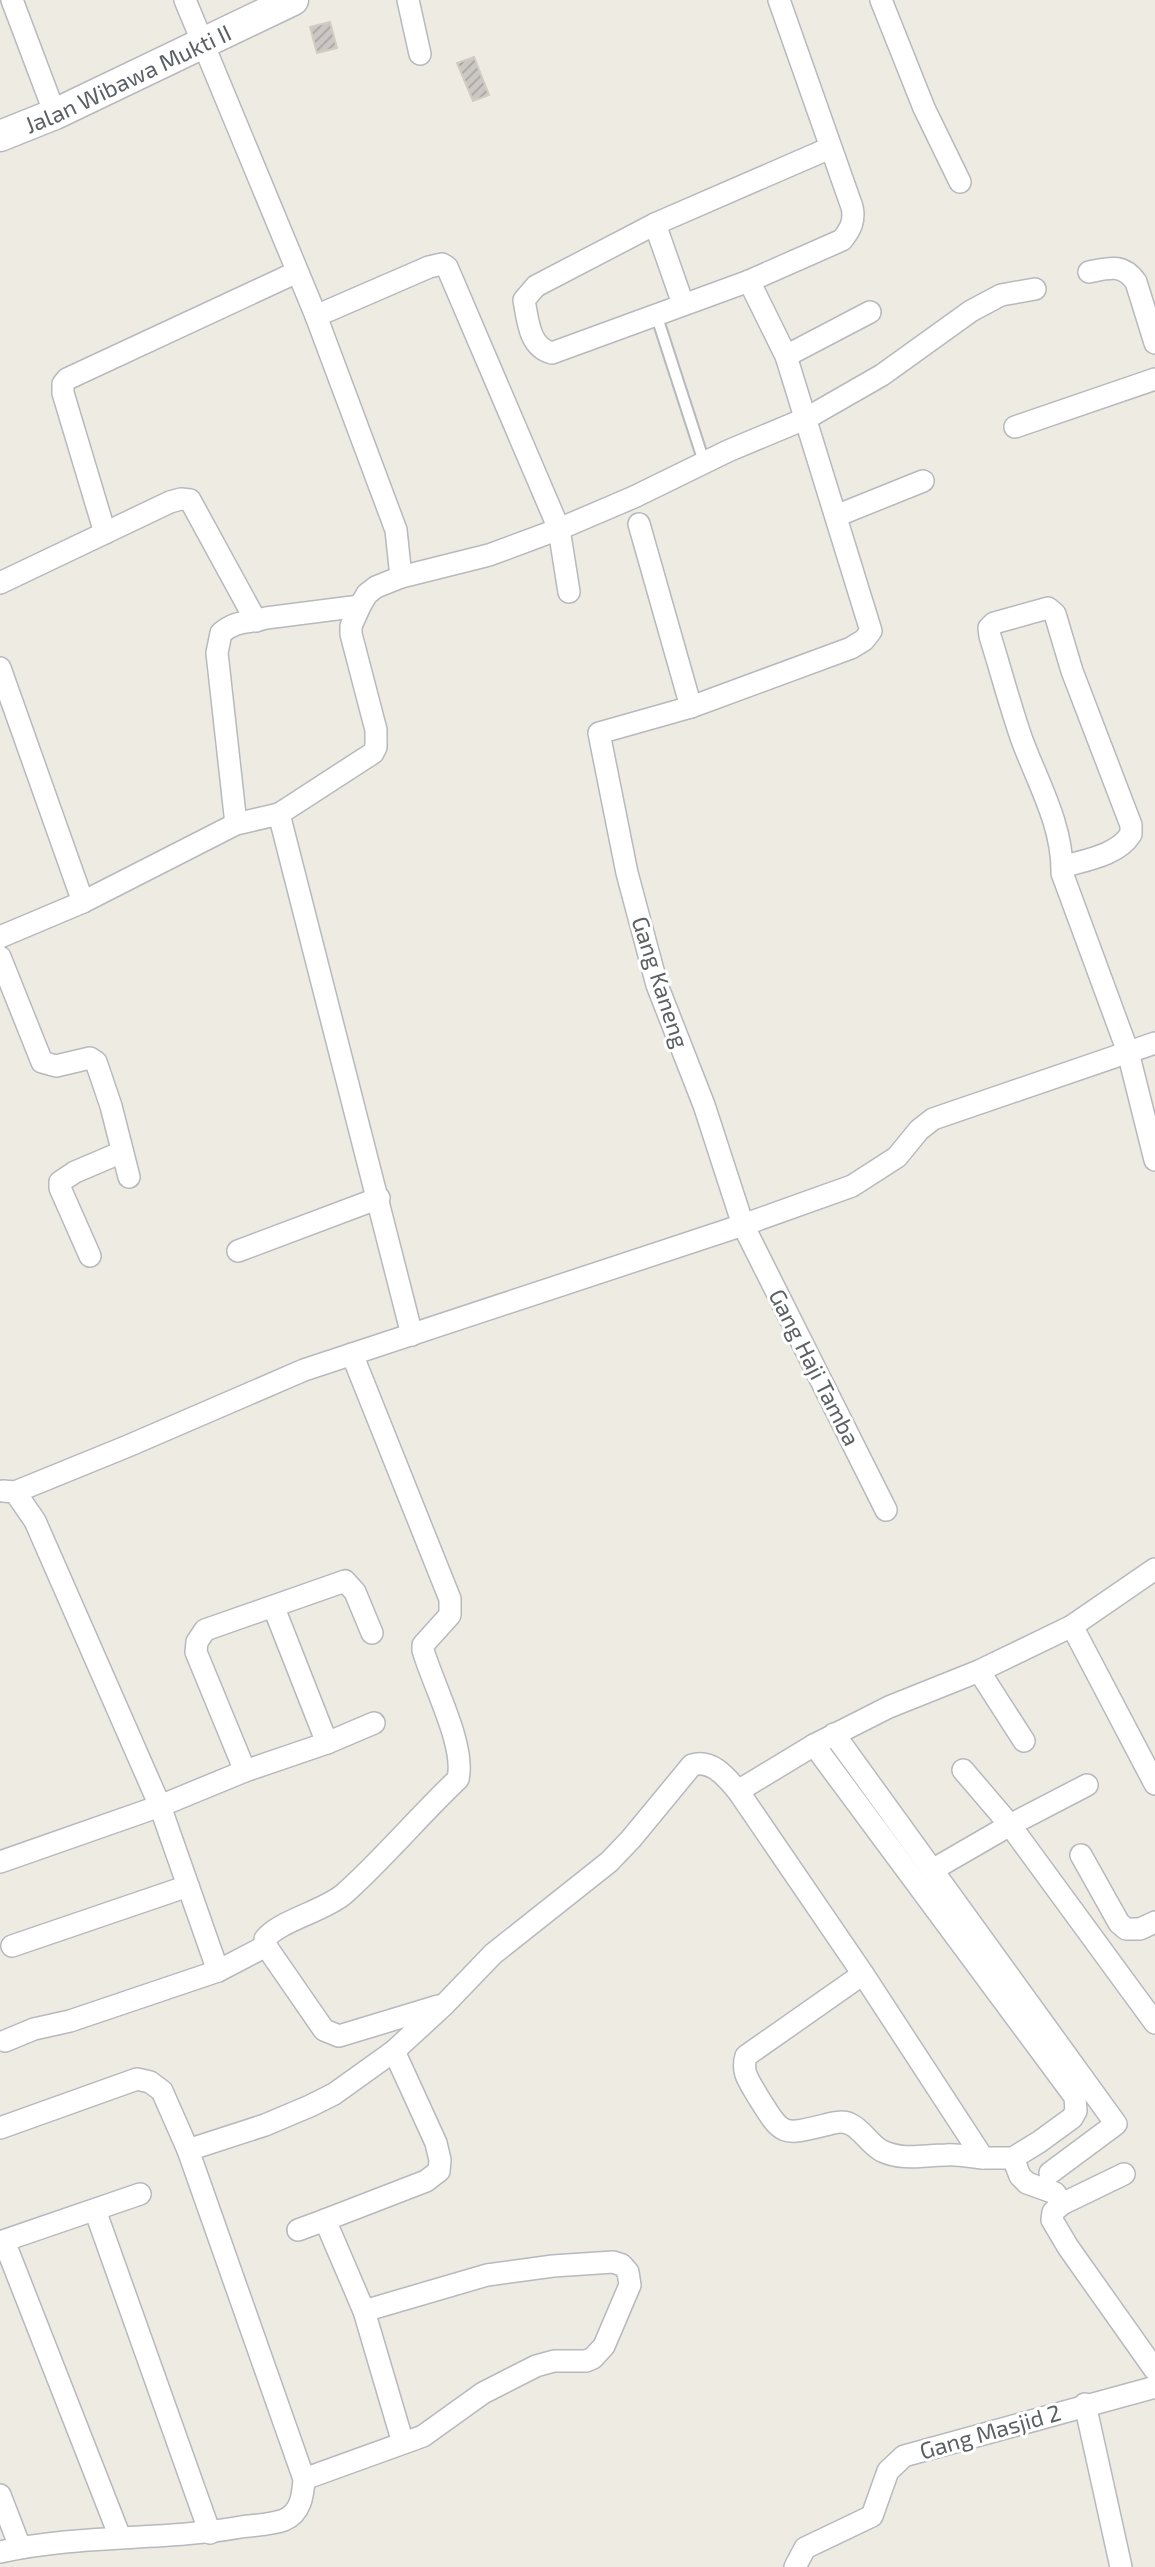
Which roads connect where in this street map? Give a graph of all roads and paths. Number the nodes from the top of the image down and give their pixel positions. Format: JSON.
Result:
{"nodes":[{"id":1,"x":12,"y":0,"type":"edge"},
{"id":2,"x":185,"y":0,"type":"edge"},
{"id":3,"x":293,"y":0,"type":"edge"},
{"id":4,"x":408,"y":0,"type":"edge"},
{"id":5,"x":779,"y":0,"type":"edge"},
{"id":6,"x":881,"y":0,"type":"edge"},
{"id":7,"x":203,"y":43,"type":"junction"},
{"id":8,"x":420,"y":54,"type":"dead end"},
{"id":9,"x":55,"y":114,"type":"junction"},
{"id":10,"x":0,"y":136,"type":"edge"},
{"id":11,"x":830,"y":148,"type":"junction"},
{"id":12,"x":960,"y":182,"type":"dead end"},
{"id":13,"x":655,"y":225,"type":"junction"},
{"id":14,"x":297,"y":272,"type":"junction"},
{"id":15,"x":1089,"y":272,"type":"dead end"},
{"id":16,"x":749,"y":281,"type":"junction"},
{"id":17,"x":1035,"y":289,"type":"dead end"},
{"id":18,"x":683,"y":304,"type":"junction"},
{"id":19,"x":870,"y":312,"type":"dead end"},
{"id":20,"x":656,"y":314,"type":"junction"},
{"id":21,"x":316,"y":316,"type":"junction"},
{"id":22,"x":1155,"y":343,"type":"edge"},
{"id":23,"x":786,"y":356,"type":"junction"},
{"id":24,"x":1155,"y":379,"type":"edge"},
{"id":25,"x":807,"y":418,"type":"junction"},
{"id":26,"x":1015,"y":427,"type":"dead end"},
{"id":27,"x":704,"y":462,"type":"junction"},
{"id":28,"x":923,"y":481,"type":"dead end"},
{"id":29,"x":836,"y":516,"type":"junction"},
{"id":30,"x":639,"y":524,"type":"dead end"},
{"id":31,"x":559,"y":529,"type":"junction"},
{"id":32,"x":104,"y":533,"type":"junction"},
{"id":33,"x":401,"y":577,"type":"junction"},
{"id":34,"x":0,"y":583,"type":"edge"},
{"id":35,"x":569,"y":592,"type":"dead end"},
{"id":36,"x":360,"y":606,"type":"junction"},
{"id":37,"x":256,"y":621,"type":"junction"},
{"id":38,"x":0,"y":668,"type":"edge"},
{"id":39,"x":691,"y":706,"type":"junction"},
{"id":40,"x":279,"y":814,"type":"junction"},
{"id":41,"x":236,"y":824,"type":"junction"},
{"id":42,"x":1062,"y":867,"type":"junction"},
{"id":43,"x":83,"y":902,"type":"junction"},
{"id":44,"x":0,"y":937,"type":"edge"},
{"id":45,"x":0,"y":957,"type":"edge"},
{"id":46,"x":1155,"y":1043,"type":"edge"},
{"id":47,"x":1128,"y":1052,"type":"junction"},
{"id":48,"x":122,"y":1152,"type":"junction"},
{"id":49,"x":1155,"y":1160,"type":"edge"},
{"id":50,"x":129,"y":1177,"type":"dead end"},
{"id":51,"x":379,"y":1198,"type":"junction"},
{"id":52,"x":743,"y":1225,"type":"junction"},
{"id":53,"x":238,"y":1251,"type":"dead end"},
{"id":54,"x":90,"y":1256,"type":"dead end"},
{"id":55,"x":412,"y":1335,"type":"junction"},
{"id":56,"x":352,"y":1354,"type":"junction"},
{"id":57,"x":7,"y":1491,"type":"edge"},
{"id":58,"x":886,"y":1510,"type":"dead end"},
{"id":59,"x":1155,"y":1569,"type":"edge"},
{"id":60,"x":274,"y":1608,"type":"junction"},
{"id":61,"x":1072,"y":1626,"type":"junction"},
{"id":62,"x":372,"y":1633,"type":"dead end"},
{"id":63,"x":979,"y":1671,"type":"junction"},
{"id":64,"x":374,"y":1723,"type":"dead end"},
{"id":65,"x":834,"y":1734,"type":"junction"},
{"id":66,"x":1024,"y":1741,"type":"dead end"},
{"id":67,"x":327,"y":1744,"type":"junction"},
{"id":68,"x":814,"y":1745,"type":"junction"},
{"id":69,"x":963,"y":1770,"type":"dead end"},
{"id":70,"x":245,"y":1771,"type":"junction"},
{"id":71,"x":724,"y":1777,"type":"junction"},
{"id":72,"x":1155,"y":1784,"type":"edge"},
{"id":73,"x":1087,"y":1785,"type":"dead end"},
{"id":74,"x":160,"y":1806,"type":"junction"},
{"id":75,"x":1010,"y":1825,"type":"junction"},
{"id":76,"x":1081,"y":1855,"type":"dead end"},
{"id":77,"x":0,"y":1862,"type":"edge"},
{"id":78,"x":934,"y":1869,"type":"junction"},
{"id":79,"x":188,"y":1886,"type":"junction"},
{"id":80,"x":1155,"y":1922,"type":"edge"},
{"id":81,"x":12,"y":1946,"type":"dead end"},
{"id":82,"x":266,"y":1946,"type":"junction"},
{"id":83,"x":218,"y":1971,"type":"junction"},
{"id":84,"x":863,"y":1974,"type":"junction"},
{"id":85,"x":444,"y":2005,"type":"junction"},
{"id":86,"x":1155,"y":2023,"type":"edge"},
{"id":87,"x":5,"y":2041,"type":"dead end"},
{"id":88,"x":394,"y":2051,"type":"junction"},
{"id":89,"x":0,"y":2128,"type":"edge"},
{"id":90,"x":188,"y":2150,"type":"junction"},
{"id":91,"x":983,"y":2158,"type":"junction"},
{"id":92,"x":1013,"y":2158,"type":"junction"},
{"id":93,"x":1050,"y":2173,"type":"dead end"},
{"id":94,"x":1125,"y":2174,"type":"dead end"},
{"id":95,"x":140,"y":2194,"type":"dead end"},
{"id":96,"x":1062,"y":2204,"type":"junction"},
{"id":97,"x":95,"y":2210,"type":"junction"},
{"id":98,"x":326,"y":2220,"type":"junction"},
{"id":99,"x":298,"y":2230,"type":"dead end"},
{"id":100,"x":2,"y":2242,"type":"edge"},
{"id":101,"x":364,"y":2311,"type":"junction"},
{"id":102,"x":1155,"y":2370,"type":"edge"},
{"id":103,"x":1155,"y":2386,"type":"edge"},
{"id":104,"x":1085,"y":2404,"type":"junction"},
{"id":105,"x":403,"y":2443,"type":"junction"},
{"id":106,"x":304,"y":2479,"type":"junction"},
{"id":107,"x":0,"y":2495,"type":"edge"},
{"id":108,"x":210,"y":2533,"type":"junction"},
{"id":109,"x":120,"y":2538,"type":"junction"},
{"id":110,"x":10,"y":2549,"type":"edge"},
{"id":111,"x":795,"y":2567,"type":"edge"},
{"id":112,"x":1121,"y":2567,"type":"edge"}],
"edges":[{"from":1,"to":9,"type":"street"},
{"from":2,"to":7,"type":"street"},
{"from":3,"to":7,"type":"main road","name":"Jalan Wibawa Mukti II"},
{"from":4,"to":8,"type":"street"},
{"from":5,"to":11,"type":"street"},
{"from":6,"to":12,"type":"street"},
{"from":7,"to":9,"type":"main road","name":"Jalan Wibawa Mukti II"},
{"from":7,"to":14,"type":"street"},
{"from":9,"to":10,"type":"main road","name":"Jalan Wibawa Mukti II"},
{"from":11,"to":13,"type":"street"},
{"from":11,"to":16,"type":"street"},
{"from":13,"to":18,"type":"street"},
{"from":13,"to":20,"type":"street"},
{"from":14,"to":21,"type":"street"},
{"from":14,"to":32,"type":"street"},
{"from":15,"to":22,"type":"street"},
{"from":16,"to":18,"type":"street"},
{"from":16,"to":23,"type":"street"},
{"from":17,"to":25,"type":"street"},
{"from":18,"to":20,"type":"street"},
{"from":19,"to":23,"type":"street"},
{"from":20,"to":27,"type":"lane"},
{"from":21,"to":31,"type":"street"},
{"from":21,"to":33,"type":"street"},
{"from":23,"to":25,"type":"street"},
{"from":24,"to":26,"type":"street"},
{"from":25,"to":27,"type":"street"},
{"from":25,"to":29,"type":"street"},
{"from":27,"to":31,"type":"street"},
{"from":28,"to":29,"type":"street"},
{"from":29,"to":39,"type":"street"},
{"from":30,"to":39,"type":"street"},
{"from":31,"to":33,"type":"street"},
{"from":31,"to":35,"type":"street"},
{"from":32,"to":34,"type":"street"},
{"from":32,"to":37,"type":"street"},
{"from":33,"to":36,"type":"street"},
{"from":36,"to":37,"type":"street"},
{"from":36,"to":40,"type":"street"},
{"from":37,"to":41,"type":"street"},
{"from":38,"to":43,"type":"street"},
{"from":39,"to":52,"type":"street","name":"Gang Kaneng"},
{"from":40,"to":41,"type":"street"},
{"from":40,"to":51,"type":"street"},
{"from":41,"to":43,"type":"street"},
{"from":42,"to":42,"type":"street"},
{"from":42,"to":47,"type":"street"},
{"from":43,"to":44,"type":"street"},
{"from":45,"to":48,"type":"street"},
{"from":46,"to":47,"type":"street"},
{"from":47,"to":49,"type":"street"},
{"from":47,"to":52,"type":"street"},
{"from":48,"to":50,"type":"street"},
{"from":48,"to":54,"type":"street"},
{"from":51,"to":53,"type":"street"},
{"from":51,"to":55,"type":"street"},
{"from":52,"to":55,"type":"street"},
{"from":52,"to":58,"type":"street","name":"Gang Haji Tamba"},
{"from":55,"to":56,"type":"street"},
{"from":56,"to":57,"type":"street"},
{"from":56,"to":82,"type":"street"},
{"from":57,"to":74,"type":"street"},
{"from":59,"to":61,"type":"street"},
{"from":60,"to":62,"type":"street"},
{"from":60,"to":67,"type":"street"},
{"from":60,"to":70,"type":"street"},
{"from":61,"to":63,"type":"street"},
{"from":61,"to":72,"type":"street"},
{"from":63,"to":65,"type":"street"},
{"from":63,"to":66,"type":"street"},
{"from":64,"to":67,"type":"street"},
{"from":65,"to":68,"type":"street"},
{"from":65,"to":78,"type":"street"},
{"from":67,"to":70,"type":"street"},
{"from":68,"to":71,"type":"street"},
{"from":68,"to":92,"type":"street"},
{"from":69,"to":75,"type":"street"},
{"from":70,"to":74,"type":"street"},
{"from":71,"to":84,"type":"street"},
{"from":71,"to":85,"type":"street"},
{"from":73,"to":75,"type":"street"},
{"from":74,"to":77,"type":"street"},
{"from":74,"to":79,"type":"street"},
{"from":75,"to":78,"type":"street"},
{"from":75,"to":86,"type":"street"},
{"from":76,"to":80,"type":"street"},
{"from":78,"to":93,"type":"street"},
{"from":79,"to":81,"type":"street"},
{"from":79,"to":83,"type":"street"},
{"from":82,"to":83,"type":"street"},
{"from":82,"to":85,"type":"street"},
{"from":83,"to":87,"type":"street"},
{"from":84,"to":91,"type":"street"},
{"from":84,"to":91,"type":"street"},
{"from":85,"to":88,"type":"street"},
{"from":88,"to":90,"type":"street"},
{"from":88,"to":98,"type":"street"},
{"from":89,"to":90,"type":"street"},
{"from":90,"to":106,"type":"street"},
{"from":91,"to":92,"type":"street"},
{"from":92,"to":96,"type":"street"},
{"from":94,"to":96,"type":"street"},
{"from":95,"to":97,"type":"street"},
{"from":96,"to":102,"type":"street"},
{"from":97,"to":100,"type":"street"},
{"from":97,"to":108,"type":"street"},
{"from":98,"to":99,"type":"street"},
{"from":98,"to":101,"type":"street"},
{"from":100,"to":109,"type":"street"},
{"from":101,"to":105,"type":"street"},
{"from":101,"to":105,"type":"street"},
{"from":103,"to":104,"type":"street","name":"Gang Masjid 2"},
{"from":104,"to":111,"type":"street","name":"Gang Masjid 2"},
{"from":104,"to":112,"type":"street"},
{"from":105,"to":106,"type":"street"},
{"from":106,"to":108,"type":"street"},
{"from":107,"to":110,"type":"street"},
{"from":108,"to":109,"type":"street"},
{"from":109,"to":110,"type":"street"}]}
